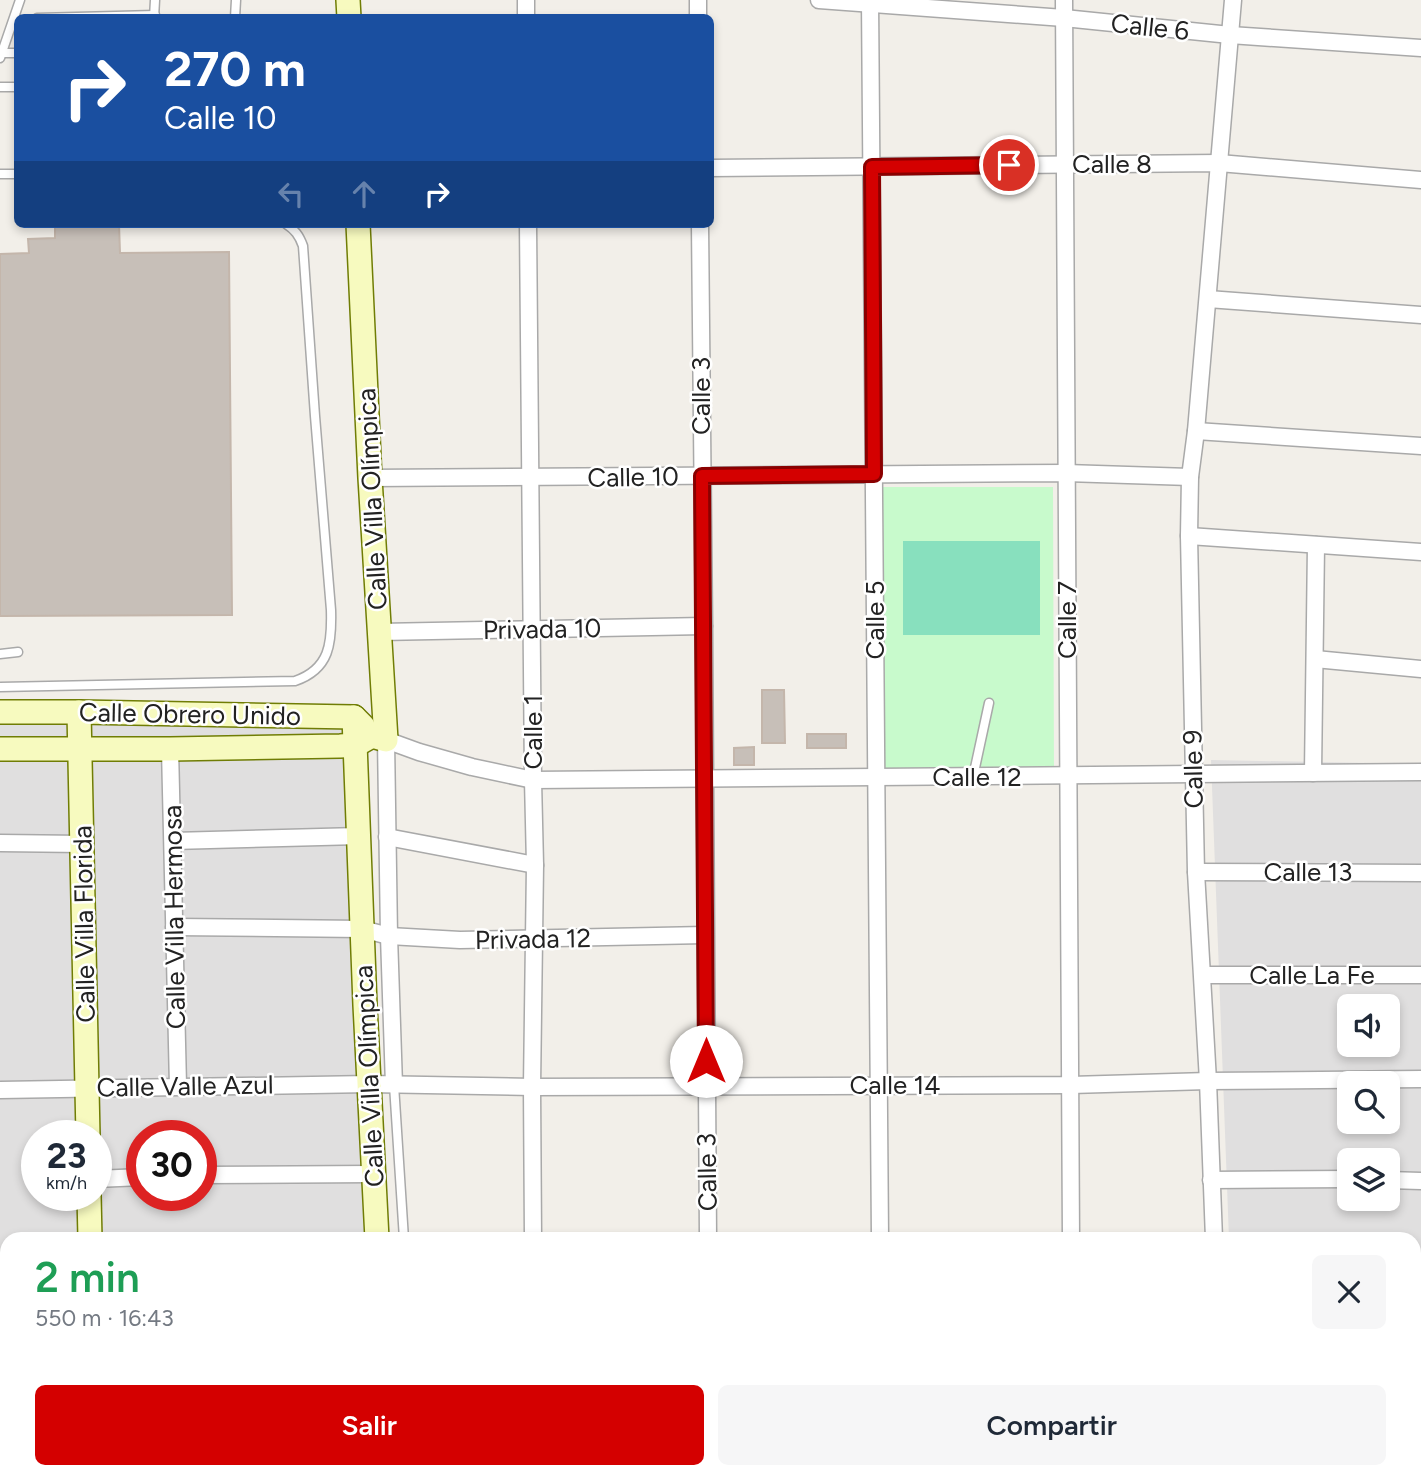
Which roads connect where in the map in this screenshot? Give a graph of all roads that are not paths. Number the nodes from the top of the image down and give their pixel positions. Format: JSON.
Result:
{"nodes":[{"id":1,"x":818,"y":0,"type":"edge"},
{"id":2,"x":1064,"y":0,"type":"edge"},
{"id":3,"x":1233,"y":0,"type":"edge"},
{"id":4,"x":870,"y":2,"type":"edge"},
{"id":5,"x":1064,"y":18,"type":"junction"},
{"id":6,"x":14,"y":23,"type":"edge"},
{"id":7,"x":1230,"y":35,"type":"junction"},
{"id":8,"x":1421,"y":48,"type":"edge"},
{"id":9,"x":1,"y":55,"type":"edge"},
{"id":10,"x":1219,"y":163,"type":"junction"},
{"id":11,"x":1065,"y":165,"type":"junction"},
{"id":12,"x":872,"y":167,"type":"junction"},
{"id":13,"x":714,"y":168,"type":"edge"},
{"id":14,"x":1421,"y":180,"type":"edge"},
{"id":15,"x":292,"y":228,"type":"edge"},
{"id":16,"x":358,"y":228,"type":"edge"},
{"id":17,"x":528,"y":228,"type":"edge"},
{"id":18,"x":700,"y":228,"type":"edge"},
{"id":19,"x":1208,"y":299,"type":"junction"},
{"id":20,"x":1421,"y":314,"type":"edge"},
{"id":21,"x":1196,"y":431,"type":"junction"},
{"id":22,"x":1421,"y":446,"type":"edge"},
{"id":23,"x":1066,"y":473,"type":"junction"},
{"id":24,"x":874,"y":474,"type":"junction"},
{"id":25,"x":702,"y":476,"type":"junction"},
{"id":26,"x":1190,"y":477,"type":"junction"},
{"id":27,"x":370,"y":478,"type":"junction"},
{"id":28,"x":531,"y":478,"type":"junction"},
{"id":29,"x":1189,"y":536,"type":"junction"},
{"id":30,"x":1316,"y":545,"type":"junction"},
{"id":31,"x":1421,"y":552,"type":"edge"},
{"id":32,"x":704,"y":626,"type":"junction"},
{"id":33,"x":533,"y":628,"type":"junction"},
{"id":34,"x":380,"y":632,"type":"junction"},
{"id":35,"x":18,"y":652,"type":"dead end"},
{"id":36,"x":0,"y":653,"type":"edge"},
{"id":37,"x":1315,"y":659,"type":"junction"},
{"id":38,"x":1421,"y":669,"type":"edge"},
{"id":39,"x":0,"y":687,"type":"edge"},
{"id":40,"x":989,"y":703,"type":"dead end"},
{"id":41,"x":0,"y":712,"type":"edge"},
{"id":42,"x":79,"y":712,"type":"junction"},
{"id":43,"x":372,"y":740,"type":"junction"},
{"id":44,"x":0,"y":749,"type":"edge"},
{"id":45,"x":80,"y":749,"type":"junction"},
{"id":46,"x":170,"y":749,"type":"junction"},
{"id":47,"x":1421,"y":772,"type":"edge"},
{"id":48,"x":1313,"y":773,"type":"junction"},
{"id":49,"x":1194,"y":774,"type":"junction"},
{"id":50,"x":1068,"y":776,"type":"junction"},
{"id":51,"x":973,"y":777,"type":"junction"},
{"id":52,"x":876,"y":778,"type":"junction"},
{"id":53,"x":705,"y":779,"type":"junction"},
{"id":54,"x":533,"y":780,"type":"junction"},
{"id":55,"x":359,"y":836,"type":"junction"},
{"id":56,"x":387,"y":837,"type":"junction"},
{"id":57,"x":173,"y":841,"type":"junction"},
{"id":58,"x":0,"y":843,"type":"edge"},
{"id":59,"x":83,"y":844,"type":"junction"},
{"id":60,"x":535,"y":865,"type":"junction"},
{"id":61,"x":1196,"y":872,"type":"junction"},
{"id":62,"x":1421,"y":873,"type":"edge"},
{"id":63,"x":174,"y":926,"type":"junction"},
{"id":64,"x":362,"y":929,"type":"junction"},
{"id":65,"x":705,"y":935,"type":"junction"},
{"id":66,"x":389,"y":936,"type":"junction"},
{"id":67,"x":534,"y":939,"type":"junction"},
{"id":68,"x":1203,"y":975,"type":"junction"},
{"id":69,"x":1421,"y":975,"type":"edge"},
{"id":70,"x":1421,"y":1079,"type":"edge"},
{"id":71,"x":1208,"y":1081,"type":"junction"},
{"id":72,"x":370,"y":1084,"type":"junction"},
{"id":73,"x":1071,"y":1084,"type":"junction"},
{"id":74,"x":394,"y":1085,"type":"junction"},
{"id":75,"x":880,"y":1085,"type":"junction"},
{"id":76,"x":178,"y":1086,"type":"junction"},
{"id":77,"x":706,"y":1086,"type":"junction"},
{"id":78,"x":87,"y":1087,"type":"junction"},
{"id":79,"x":532,"y":1087,"type":"junction"},
{"id":80,"x":0,"y":1090,"type":"edge"},
{"id":81,"x":88,"y":1120,"type":"edge"},
{"id":82,"x":373,"y":1174,"type":"junction"},
{"id":83,"x":217,"y":1175,"type":"edge"},
{"id":84,"x":1337,"y":1179,"type":"edge"},
{"id":85,"x":1211,"y":1180,"type":"junction"},
{"id":86,"x":1400,"y":1180,"type":"edge"},
{"id":87,"x":1421,"y":1181,"type":"edge"},
{"id":88,"x":89,"y":1211,"type":"edge"},
{"id":89,"x":90,"y":1232,"type":"edge"},
{"id":90,"x":377,"y":1232,"type":"edge"},
{"id":91,"x":404,"y":1232,"type":"edge"},
{"id":92,"x":533,"y":1232,"type":"edge"},
{"id":93,"x":708,"y":1232,"type":"edge"},
{"id":94,"x":880,"y":1232,"type":"edge"},
{"id":95,"x":1071,"y":1232,"type":"edge"},
{"id":96,"x":1214,"y":1232,"type":"edge"}],
"edges":[{"from":1,"to":4,"type":"street","name":"Calle 6"},
{"from":2,"to":5,"type":"street","name":"Calle 7"},
{"from":3,"to":7,"type":"street","name":"Calle 9"},
{"from":4,"to":5,"type":"street","name":"Calle 6"},
{"from":4,"to":12,"type":"street","name":"Calle 5"},
{"from":5,"to":7,"type":"street","name":"Calle 6"},
{"from":5,"to":11,"type":"street","name":"Calle 7"},
{"from":6,"to":9,"type":"lane"},
{"from":7,"to":8,"type":"street","name":"Calle 6"},
{"from":7,"to":10,"type":"street","name":"Calle 9"},
{"from":10,"to":11,"type":"street","name":"Calle 8"},
{"from":10,"to":14,"type":"street","name":"Calle 8"},
{"from":10,"to":19,"type":"street","name":"Calle 9"},
{"from":11,"to":12,"type":"street","name":"Calle 8"},
{"from":11,"to":23,"type":"street","name":"Calle 7"},
{"from":12,"to":13,"type":"street","name":"Calle 8"},
{"from":12,"to":24,"type":"street","name":"Calle 5"},
{"from":15,"to":39,"type":"lane"},
{"from":16,"to":27,"type":"street","name":"Calle Villa Olímpica"},
{"from":17,"to":28,"type":"street","name":"Calle 1"},
{"from":18,"to":25,"type":"street","name":"Calle 3"},
{"from":19,"to":20,"type":"street"},
{"from":19,"to":21,"type":"street","name":"Calle 9"},
{"from":21,"to":22,"type":"street"},
{"from":21,"to":26,"type":"street","name":"Calle 9"},
{"from":23,"to":24,"type":"street","name":"Calle 10"},
{"from":23,"to":26,"type":"street","name":"Calle 10"},
{"from":23,"to":50,"type":"street","name":"Calle 7"},
{"from":24,"to":25,"type":"street","name":"Calle 10"},
{"from":24,"to":52,"type":"street","name":"Calle 5"},
{"from":25,"to":28,"type":"street","name":"Calle 10"},
{"from":25,"to":32,"type":"street","name":"Calle 3"},
{"from":26,"to":29,"type":"street","name":"Calle 9"},
{"from":27,"to":28,"type":"street","name":"Calle 10"},
{"from":27,"to":34,"type":"street","name":"Calle Villa Olímpica"},
{"from":28,"to":33,"type":"street","name":"Calle 1"},
{"from":29,"to":30,"type":"street"},
{"from":29,"to":49,"type":"street","name":"Calle 9"},
{"from":30,"to":31,"type":"street"},
{"from":30,"to":37,"type":"street"},
{"from":32,"to":33,"type":"street","name":"Privada 10"},
{"from":32,"to":53,"type":"street","name":"Calle 3"},
{"from":33,"to":34,"type":"street","name":"Privada 10"},
{"from":33,"to":54,"type":"street","name":"Calle 1"},
{"from":34,"to":43,"type":"street","name":"Calle Villa Olímpica"},
{"from":35,"to":36,"type":"lane"},
{"from":37,"to":38,"type":"street"},
{"from":37,"to":48,"type":"street"},
{"from":40,"to":51,"type":"lane"},
{"from":41,"to":42,"type":"street","name":"Calle Obrero Unido"},
{"from":42,"to":43,"type":"street","name":"Calle Obrero Unido"},
{"from":42,"to":45,"type":"street","name":"Calle Villa Florida"},
{"from":43,"to":46,"type":"street","name":"Calle Obrero Unido"},
{"from":43,"to":54,"type":"street","name":"Calle Obrero Unido"},
{"from":43,"to":55,"type":"street","name":"Calle Villa Olímpica"},
{"from":43,"to":56,"type":"street"},
{"from":44,"to":45,"type":"street","name":"Calle Obrero Unido"},
{"from":45,"to":46,"type":"street","name":"Calle Obrero Unido"},
{"from":45,"to":59,"type":"street","name":"Calle Villa Florida"},
{"from":46,"to":57,"type":"street","name":"Calle Villa Hermosa"},
{"from":47,"to":48,"type":"street","name":"Calle 12"},
{"from":48,"to":49,"type":"street","name":"Calle 12"},
{"from":49,"to":50,"type":"street","name":"Calle 12"},
{"from":49,"to":61,"type":"street","name":"Calle 9"},
{"from":50,"to":51,"type":"street","name":"Calle 12"},
{"from":50,"to":73,"type":"street","name":"Calle 7"},
{"from":51,"to":52,"type":"street","name":"Calle 12"},
{"from":52,"to":53,"type":"street","name":"Calle 12"},
{"from":52,"to":75,"type":"street","name":"Calle 5"},
{"from":53,"to":54,"type":"street","name":"Calle 12"},
{"from":53,"to":65,"type":"street","name":"Calle 3"},
{"from":54,"to":60,"type":"street","name":"Calle 1"},
{"from":55,"to":57,"type":"street"},
{"from":55,"to":64,"type":"street","name":"Calle Villa Olímpica"},
{"from":56,"to":60,"type":"street"},
{"from":56,"to":66,"type":"street"},
{"from":57,"to":63,"type":"street","name":"Calle Villa Hermosa"},
{"from":58,"to":59,"type":"street"},
{"from":59,"to":78,"type":"street","name":"Calle Villa Florida"},
{"from":60,"to":67,"type":"street","name":"Calle 1"},
{"from":61,"to":62,"type":"street","name":"Calle 13"},
{"from":61,"to":68,"type":"street","name":"Calle 9"},
{"from":63,"to":64,"type":"street","name":"Privada 12"},
{"from":63,"to":76,"type":"street","name":"Calle Villa Hermosa"},
{"from":64,"to":66,"type":"street","name":"Privada 12"},
{"from":64,"to":72,"type":"street","name":"Calle Villa Olímpica"},
{"from":65,"to":67,"type":"street","name":"Privada 12"},
{"from":65,"to":77,"type":"street","name":"Calle 3"},
{"from":66,"to":67,"type":"street","name":"Privada 12"},
{"from":66,"to":74,"type":"street"},
{"from":67,"to":79,"type":"street","name":"Calle 1"},
{"from":68,"to":69,"type":"street","name":"Calle La Fe"},
{"from":68,"to":71,"type":"street","name":"Calle 9"},
{"from":70,"to":71,"type":"street","name":"Calle 14"},
{"from":71,"to":73,"type":"street","name":"Calle 14"},
{"from":71,"to":85,"type":"street","name":"Calle 9"},
{"from":72,"to":74,"type":"street","name":"Calle 14"},
{"from":72,"to":76,"type":"street","name":"Calle Valle Azul"},
{"from":72,"to":82,"type":"street","name":"Calle Villa Olímpica"},
{"from":73,"to":75,"type":"street","name":"Calle 14"},
{"from":73,"to":95,"type":"street","name":"Calle 7"},
{"from":74,"to":79,"type":"street","name":"Calle 14"},
{"from":74,"to":91,"type":"lane"},
{"from":75,"to":77,"type":"street","name":"Calle 14"},
{"from":75,"to":94,"type":"street","name":"Calle 5"},
{"from":76,"to":78,"type":"street","name":"Calle Valle Azul"},
{"from":77,"to":79,"type":"street","name":"Calle 14"},
{"from":77,"to":93,"type":"street","name":"Calle 3"},
{"from":78,"to":80,"type":"street","name":"Calle Valle Azul"},
{"from":78,"to":81,"type":"street","name":"Calle Villa Florida"},
{"from":79,"to":92,"type":"street","name":"Calle 1"},
{"from":82,"to":83,"type":"street"},
{"from":82,"to":90,"type":"street","name":"Calle Villa Olímpica"},
{"from":84,"to":85,"type":"street"},
{"from":85,"to":96,"type":"street","name":"Calle 9"},
{"from":86,"to":87,"type":"street"},
{"from":88,"to":89,"type":"street"}]}
